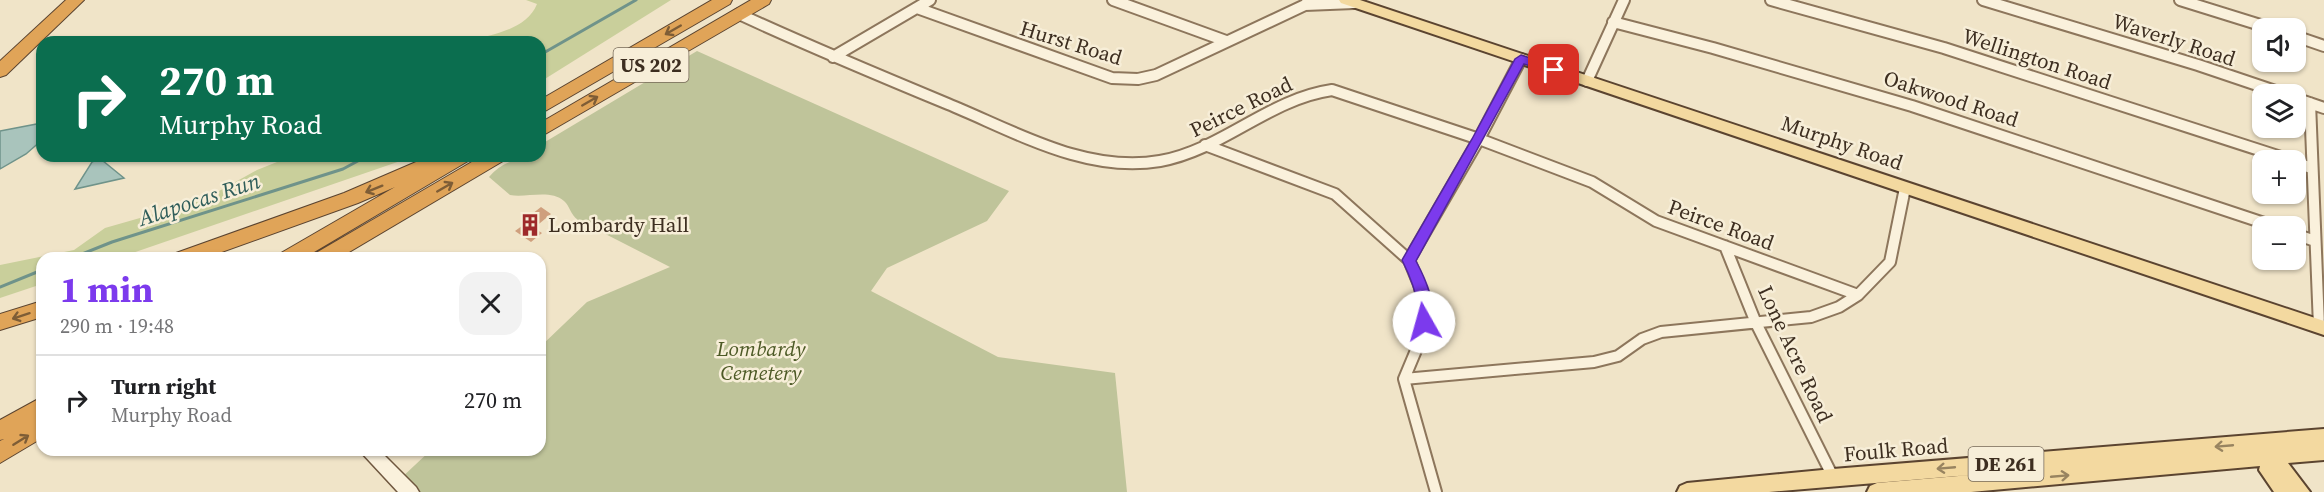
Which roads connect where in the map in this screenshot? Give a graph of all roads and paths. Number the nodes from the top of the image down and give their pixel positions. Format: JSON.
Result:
{"nodes":[{"id":1,"x":60,"y":0,"type":"edge"},
{"id":2,"x":76,"y":0,"type":"edge"},
{"id":3,"x":724,"y":0,"type":"edge"},
{"id":4,"x":762,"y":0,"type":"edge"},
{"id":5,"x":930,"y":0,"type":"edge"},
{"id":6,"x":1113,"y":0,"type":"edge"},
{"id":7,"x":1624,"y":0,"type":"edge"},
{"id":8,"x":1771,"y":0,"type":"edge"},
{"id":9,"x":1983,"y":0,"type":"edge"},
{"id":10,"x":2180,"y":0,"type":"edge"},
{"id":11,"x":1350,"y":1,"type":"edge"},
{"id":12,"x":1305,"y":2,"type":"edge"},
{"id":13,"x":917,"y":8,"type":"junction"},
{"id":14,"x":739,"y":14,"type":"junction"},
{"id":15,"x":1613,"y":22,"type":"junction"},
{"id":16,"x":2252,"y":22,"type":"edge"},
{"id":17,"x":37,"y":36,"type":"edge"},
{"id":18,"x":36,"y":37,"type":"edge"},
{"id":19,"x":1226,"y":40,"type":"junction"},
{"id":20,"x":2306,"y":40,"type":"edge"},
{"id":21,"x":2324,"y":46,"type":"edge"},
{"id":22,"x":0,"y":52,"type":"edge"},
{"id":23,"x":833,"y":57,"type":"junction"},
{"id":24,"x":1521,"y":59,"type":"junction"},
{"id":25,"x":0,"y":71,"type":"edge"},
{"id":26,"x":1587,"y":81,"type":"junction"},
{"id":27,"x":2254,"y":84,"type":"edge"},
{"id":28,"x":2306,"y":102,"type":"edge"},
{"id":29,"x":2310,"y":103,"type":"junction"},
{"id":30,"x":546,"y":104,"type":"edge"},
{"id":31,"x":2324,"y":108,"type":"edge"},
{"id":32,"x":546,"y":127,"type":"edge"},
{"id":33,"x":1479,"y":139,"type":"junction"},
{"id":34,"x":1206,"y":145,"type":"junction"},
{"id":35,"x":2260,"y":150,"type":"edge"},
{"id":36,"x":433,"y":162,"type":"edge"},
{"id":37,"x":452,"y":162,"type":"edge"},
{"id":38,"x":487,"y":162,"type":"edge"},
{"id":39,"x":2306,"y":166,"type":"edge"},
{"id":40,"x":2311,"y":168,"type":"junction"},
{"id":41,"x":1905,"y":188,"type":"junction"},
{"id":42,"x":2252,"y":219,"type":"edge"},
{"id":43,"x":2306,"y":238,"type":"edge"},
{"id":44,"x":2315,"y":241,"type":"junction"},
{"id":45,"x":1725,"y":246,"type":"junction"},
{"id":46,"x":200,"y":252,"type":"edge"},
{"id":47,"x":298,"y":252,"type":"edge"},
{"id":48,"x":333,"y":252,"type":"edge"},
{"id":49,"x":1409,"y":260,"type":"junction"},
{"id":50,"x":1858,"y":295,"type":"junction"},
{"id":51,"x":36,"y":311,"type":"edge"},
{"id":52,"x":0,"y":322,"type":"edge"},
{"id":53,"x":1756,"y":323,"type":"junction"},
{"id":54,"x":2321,"y":327,"type":"edge"},
{"id":55,"x":1404,"y":380,"type":"junction"},
{"id":56,"x":36,"y":410,"type":"edge"},
{"id":57,"x":0,"y":431,"type":"edge"},
{"id":58,"x":36,"y":431,"type":"edge"},
{"id":59,"x":2324,"y":437,"type":"edge"},
{"id":60,"x":2324,"y":452,"type":"edge"},
{"id":61,"x":0,"y":453,"type":"edge"},
{"id":62,"x":2264,"y":454,"type":"junction"},
{"id":63,"x":374,"y":456,"type":"edge"},
{"id":64,"x":1833,"y":477,"type":"junction"},
{"id":65,"x":410,"y":492,"type":"edge"},
{"id":66,"x":1437,"y":492,"type":"edge"},
{"id":67,"x":1687,"y":492,"type":"edge"},
{"id":68,"x":1877,"y":492,"type":"edge"},
{"id":69,"x":2285,"y":492,"type":"edge"},
{"id":70,"x":2300,"y":492,"type":"edge"}],
"edges":[{"from":1,"to":22,"type":"highway"},
{"from":2,"to":17,"type":"highway"},
{"from":3,"to":30,"type":"highway","number":"US 202","one_way":true},
{"from":4,"to":14,"type":"highway","number":"US 202"},
{"from":5,"to":13,"type":"street"},
{"from":6,"to":19,"type":"street"},
{"from":7,"to":15,"type":"street"},
{"from":8,"to":35,"type":"street","name":"Wellington Road"},
{"from":9,"to":27,"type":"street","name":"Waverly Road"},
{"from":10,"to":16,"type":"street"},
{"from":11,"to":12,"type":"street"},
{"from":11,"to":24,"type":"main road","name":"Murphy Road"},
{"from":12,"to":19,"type":"street","name":"Hurst Road"},
{"from":13,"to":19,"type":"street","name":"Hurst Road"},
{"from":13,"to":23,"type":"street"},
{"from":14,"to":23,"type":"street","name":"Peirce Road"},
{"from":32,"to":14,"type":"highway","number":"US 202","one_way":true},
{"from":15,"to":26,"type":"street"},
{"from":15,"to":42,"type":"street","name":"Oakwood Road"},
{"from":18,"to":25,"type":"highway"},
{"from":20,"to":21,"type":"street"},
{"from":23,"to":34,"type":"street","name":"Peirce Road"},
{"from":24,"to":26,"type":"main road","name":"Murphy Road"},
{"from":24,"to":33,"type":"street"},
{"from":26,"to":41,"type":"main road","name":"Murphy Road"},
{"from":28,"to":29,"type":"street"},
{"from":29,"to":31,"type":"street"},
{"from":29,"to":40,"type":"street"},
{"from":33,"to":34,"type":"street","name":"Peirce Road"},
{"from":33,"to":45,"type":"street","name":"Peirce Road"},
{"from":33,"to":49,"type":"street"},
{"from":34,"to":49,"type":"street"},
{"from":36,"to":46,"type":"highway","one_way":true},
{"from":37,"to":47,"type":"highway"},
{"from":48,"to":38,"type":"highway","one_way":true},
{"from":39,"to":40,"type":"street"},
{"from":40,"to":44,"type":"street"},
{"from":41,"to":50,"type":"street"},
{"from":41,"to":54,"type":"main road","name":"Murphy Road"},
{"from":43,"to":44,"type":"street"},
{"from":44,"to":54,"type":"street"},
{"from":45,"to":50,"type":"street","name":"Peirce Road"},
{"from":45,"to":53,"type":"street","name":"Lone Acre Road"},
{"from":49,"to":55,"type":"street"},
{"from":50,"to":53,"type":"street"},
{"from":51,"to":52,"type":"highway","one_way":true},
{"from":53,"to":55,"type":"street"},
{"from":53,"to":64,"type":"street","name":"Lone Acre Road"},
{"from":55,"to":66,"type":"street"},
{"from":56,"to":57,"type":"highway"},
{"from":61,"to":58,"type":"highway","one_way":true},
{"from":59,"to":62,"type":"main road","name":"Foulk Road","number":"DE 261"},
{"from":60,"to":62,"type":"main road","name":"Foulk Road","number":"DE 261"},
{"from":62,"to":64,"type":"main road","name":"Foulk Road","number":"DE 261","one_way":true},
{"from":68,"to":62,"type":"main road","name":"Foulk Road","number":"DE 261","one_way":true},
{"from":62,"to":69,"type":"main road"},
{"from":62,"to":70,"type":"main road"},
{"from":63,"to":65,"type":"main road"},
{"from":64,"to":67,"type":"main road","name":"Foulk Road","number":"DE 261"}]}
